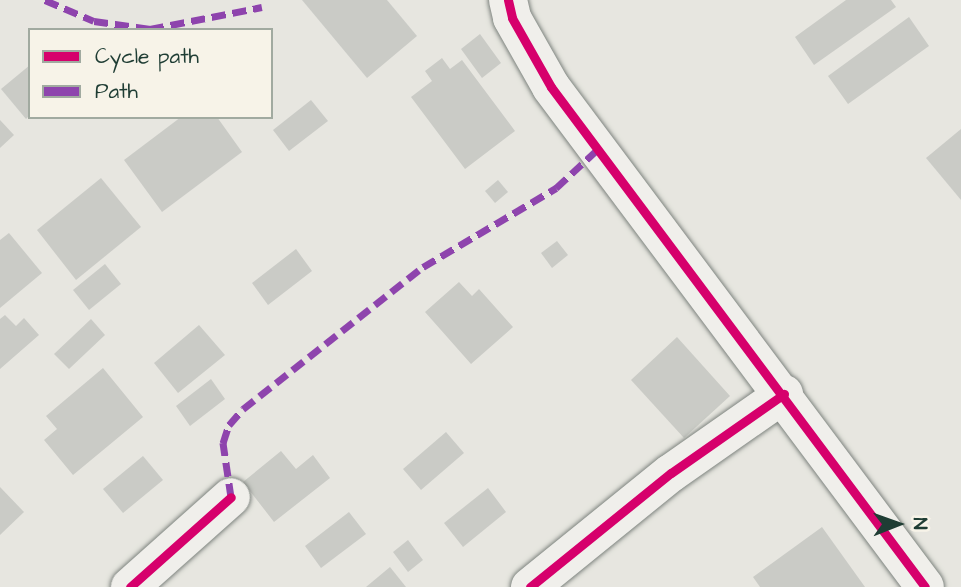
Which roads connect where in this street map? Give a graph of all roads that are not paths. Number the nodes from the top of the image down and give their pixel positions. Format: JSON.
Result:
{"nodes":[{"id":1,"x":508,"y":0,"type":"edge"},
{"id":2,"x":784,"y":394,"type":"junction"},
{"id":3,"x":231,"y":497,"type":"dead end"},
{"id":4,"x":130,"y":587,"type":"edge"},
{"id":5,"x":530,"y":587,"type":"edge"},
{"id":6,"x":925,"y":587,"type":"edge"}],
"edges":[{"from":1,"to":2,"type":"street"},
{"from":2,"to":5,"type":"street"},
{"from":2,"to":6,"type":"street"},
{"from":3,"to":4,"type":"street"}]}
